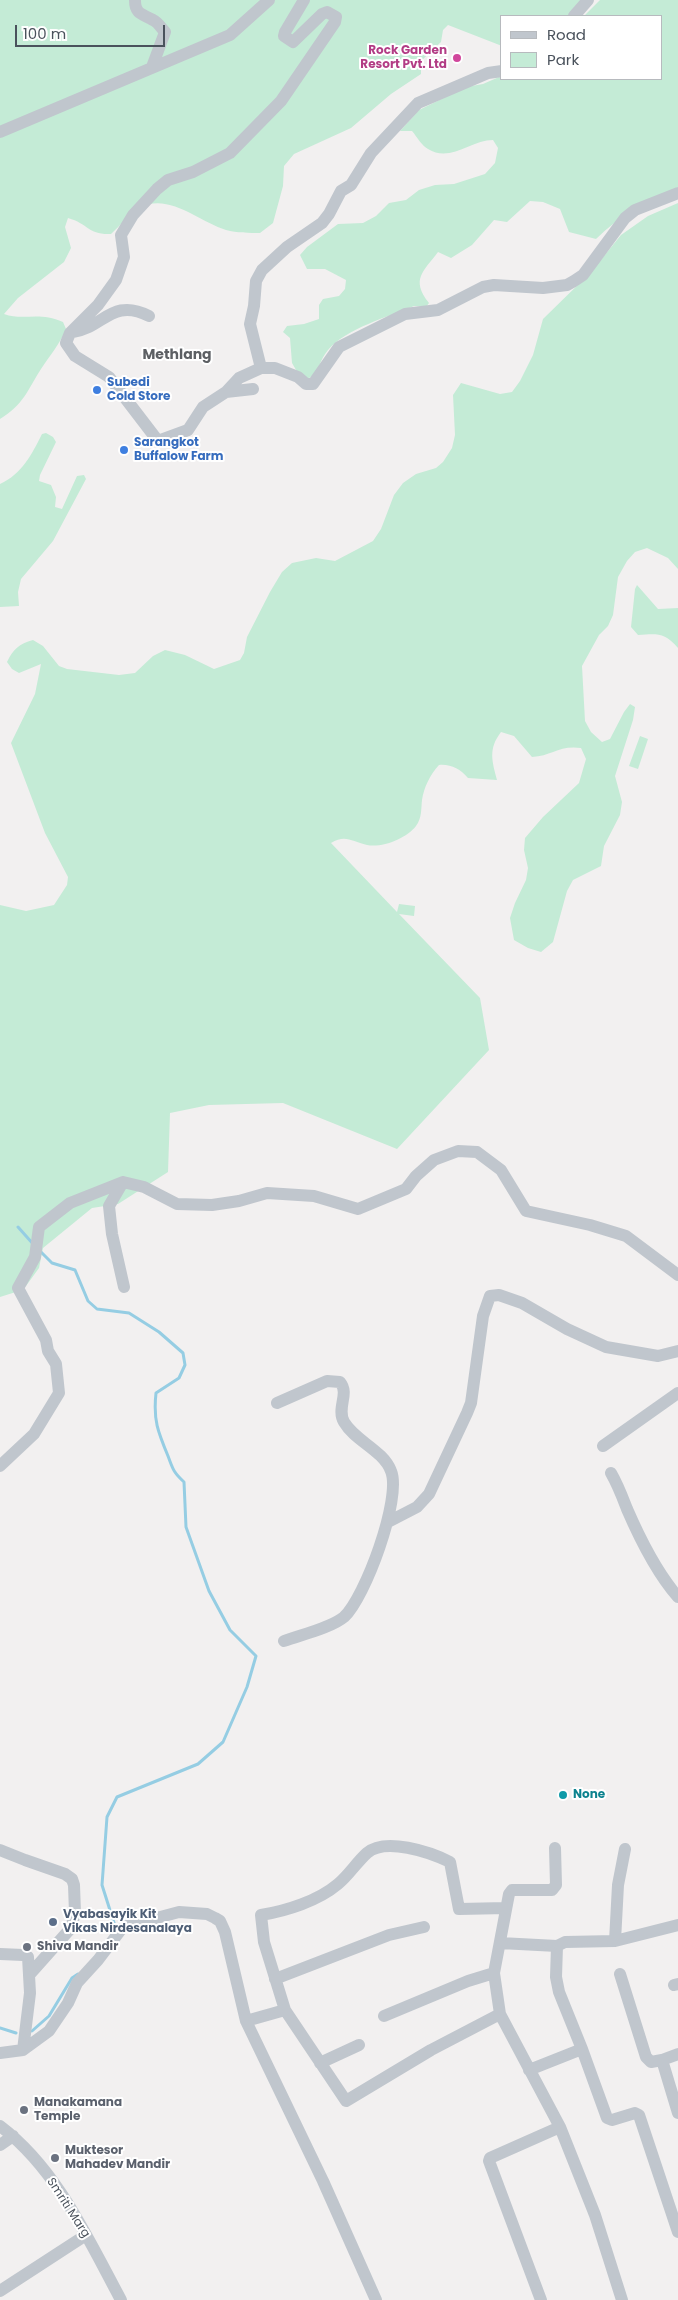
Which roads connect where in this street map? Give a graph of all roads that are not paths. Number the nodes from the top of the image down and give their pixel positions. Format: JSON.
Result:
{"nodes":[{"id":1,"x":135,"y":0,"type":"edge"},
{"id":2,"x":269,"y":0,"type":"edge"},
{"id":3,"x":304,"y":0,"type":"edge"},
{"id":4,"x":588,"y":0,"type":"edge"},
{"id":5,"x":575,"y":15,"type":"edge"},
{"id":6,"x":152,"y":67,"type":"junction"},
{"id":7,"x":500,"y":71,"type":"edge"},
{"id":8,"x":0,"y":132,"type":"edge"},
{"id":9,"x":678,"y":193,"type":"edge"},
{"id":10,"x":149,"y":316,"type":"dead end"},
{"id":11,"x":70,"y":333,"type":"junction"},
{"id":12,"x":261,"y":368,"type":"junction"},
{"id":13,"x":253,"y":389,"type":"dead end"},
{"id":14,"x":226,"y":392,"type":"junction"},
{"id":15,"x":123,"y":1182,"type":"junction"},
{"id":16,"x":678,"y":1275,"type":"edge"},
{"id":17,"x":124,"y":1287,"type":"dead end"},
{"id":18,"x":678,"y":1351,"type":"edge"},
{"id":19,"x":678,"y":1393,"type":"edge"},
{"id":20,"x":277,"y":1403,"type":"dead end"},
{"id":21,"x":603,"y":1446,"type":"dead end"},
{"id":22,"x":0,"y":1466,"type":"edge"},
{"id":23,"x":611,"y":1473,"type":"dead end"},
{"id":24,"x":388,"y":1522,"type":"junction"},
{"id":25,"x":678,"y":1597,"type":"edge"},
{"id":26,"x":284,"y":1641,"type":"dead end"},
{"id":27,"x":555,"y":1848,"type":"dead end"},
{"id":28,"x":625,"y":1849,"type":"dead end"},
{"id":29,"x":0,"y":1850,"type":"edge"},
{"id":30,"x":506,"y":1908,"type":"junction"},
{"id":31,"x":678,"y":1925,"type":"edge"},
{"id":32,"x":424,"y":1927,"type":"dead end"},
{"id":33,"x":615,"y":1941,"type":"junction"},
{"id":34,"x":500,"y":1943,"type":"junction"},
{"id":35,"x":557,"y":1946,"type":"junction"},
{"id":36,"x":0,"y":1954,"type":"edge"},
{"id":37,"x":494,"y":1973,"type":"junction"},
{"id":38,"x":30,"y":1974,"type":"junction"},
{"id":39,"x":620,"y":1974,"type":"dead end"},
{"id":40,"x":275,"y":1979,"type":"junction"},
{"id":41,"x":285,"y":2010,"type":"junction"},
{"id":42,"x":500,"y":2014,"type":"junction"},
{"id":43,"x":384,"y":2016,"type":"dead end"},
{"id":44,"x":246,"y":2021,"type":"junction"},
{"id":45,"x":360,"y":2045,"type":"dead end"},
{"id":46,"x":582,"y":2049,"type":"junction"},
{"id":47,"x":23,"y":2050,"type":"junction"},
{"id":48,"x":0,"y":2053,"type":"edge"},
{"id":49,"x":678,"y":2054,"type":"edge"},
{"id":50,"x":662,"y":2060,"type":"junction"},
{"id":51,"x":320,"y":2063,"type":"junction"},
{"id":52,"x":530,"y":2070,"type":"junction"},
{"id":53,"x":678,"y":2113,"type":"edge"},
{"id":54,"x":0,"y":2126,"type":"edge"},
{"id":55,"x":560,"y":2127,"type":"junction"},
{"id":56,"x":13,"y":2136,"type":"junction"},
{"id":57,"x":0,"y":2145,"type":"edge"},
{"id":58,"x":678,"y":2232,"type":"edge"},
{"id":59,"x":86,"y":2235,"type":"junction"},
{"id":60,"x":0,"y":2291,"type":"edge"},
{"id":61,"x":121,"y":2300,"type":"edge"},
{"id":62,"x":376,"y":2300,"type":"edge"},
{"id":63,"x":541,"y":2300,"type":"edge"},
{"id":64,"x":622,"y":2300,"type":"edge"}],
"edges":[{"from":1,"to":6,"type":"street"},
{"from":2,"to":6,"type":"street"},
{"from":3,"to":11,"type":"street"},
{"from":4,"to":5,"type":"street"},
{"from":6,"to":8,"type":"street"},
{"from":7,"to":12,"type":"street"},
{"from":9,"to":12,"type":"street"},
{"from":10,"to":11,"type":"street"},
{"from":11,"to":14,"type":"street"},
{"from":12,"to":14,"type":"street"},
{"from":13,"to":14,"type":"street"},
{"from":15,"to":16,"type":"street"},
{"from":15,"to":17,"type":"street"},
{"from":15,"to":22,"type":"street"},
{"from":18,"to":24,"type":"street"},
{"from":19,"to":21,"type":"street"},
{"from":20,"to":24,"type":"street"},
{"from":23,"to":25,"type":"street"},
{"from":24,"to":26,"type":"street"},
{"from":27,"to":30,"type":"street"},
{"from":28,"to":33,"type":"street"},
{"from":29,"to":38,"type":"street"},
{"from":30,"to":34,"type":"street"},
{"from":30,"to":40,"type":"street"},
{"from":31,"to":33,"type":"street"},
{"from":32,"to":40,"type":"street"},
{"from":33,"to":35,"type":"street"},
{"from":34,"to":35,"type":"street"},
{"from":34,"to":37,"type":"street"},
{"from":35,"to":46,"type":"street"},
{"from":36,"to":38,"type":"street"},
{"from":37,"to":42,"type":"street"},
{"from":37,"to":43,"type":"street"},
{"from":38,"to":47,"type":"street"},
{"from":39,"to":50,"type":"street"},
{"from":40,"to":41,"type":"street"},
{"from":41,"to":44,"type":"street"},
{"from":41,"to":51,"type":"street"},
{"from":42,"to":51,"type":"street"},
{"from":42,"to":52,"type":"street"},
{"from":44,"to":47,"type":"street"},
{"from":44,"to":62,"type":"street"},
{"from":45,"to":51,"type":"street"},
{"from":46,"to":52,"type":"street"},
{"from":46,"to":58,"type":"street"},
{"from":47,"to":48,"type":"street"},
{"from":49,"to":50,"type":"street"},
{"from":50,"to":53,"type":"street"},
{"from":52,"to":55,"type":"street"},
{"from":54,"to":56,"type":"street","name":"Smriti Marg"},
{"from":55,"to":63,"type":"street"},
{"from":55,"to":64,"type":"street"},
{"from":56,"to":57,"type":"street"},
{"from":56,"to":59,"type":"street","name":"Smriti Marg"},
{"from":59,"to":60,"type":"street"},
{"from":59,"to":61,"type":"street","name":"Smriti Marg"}]}
